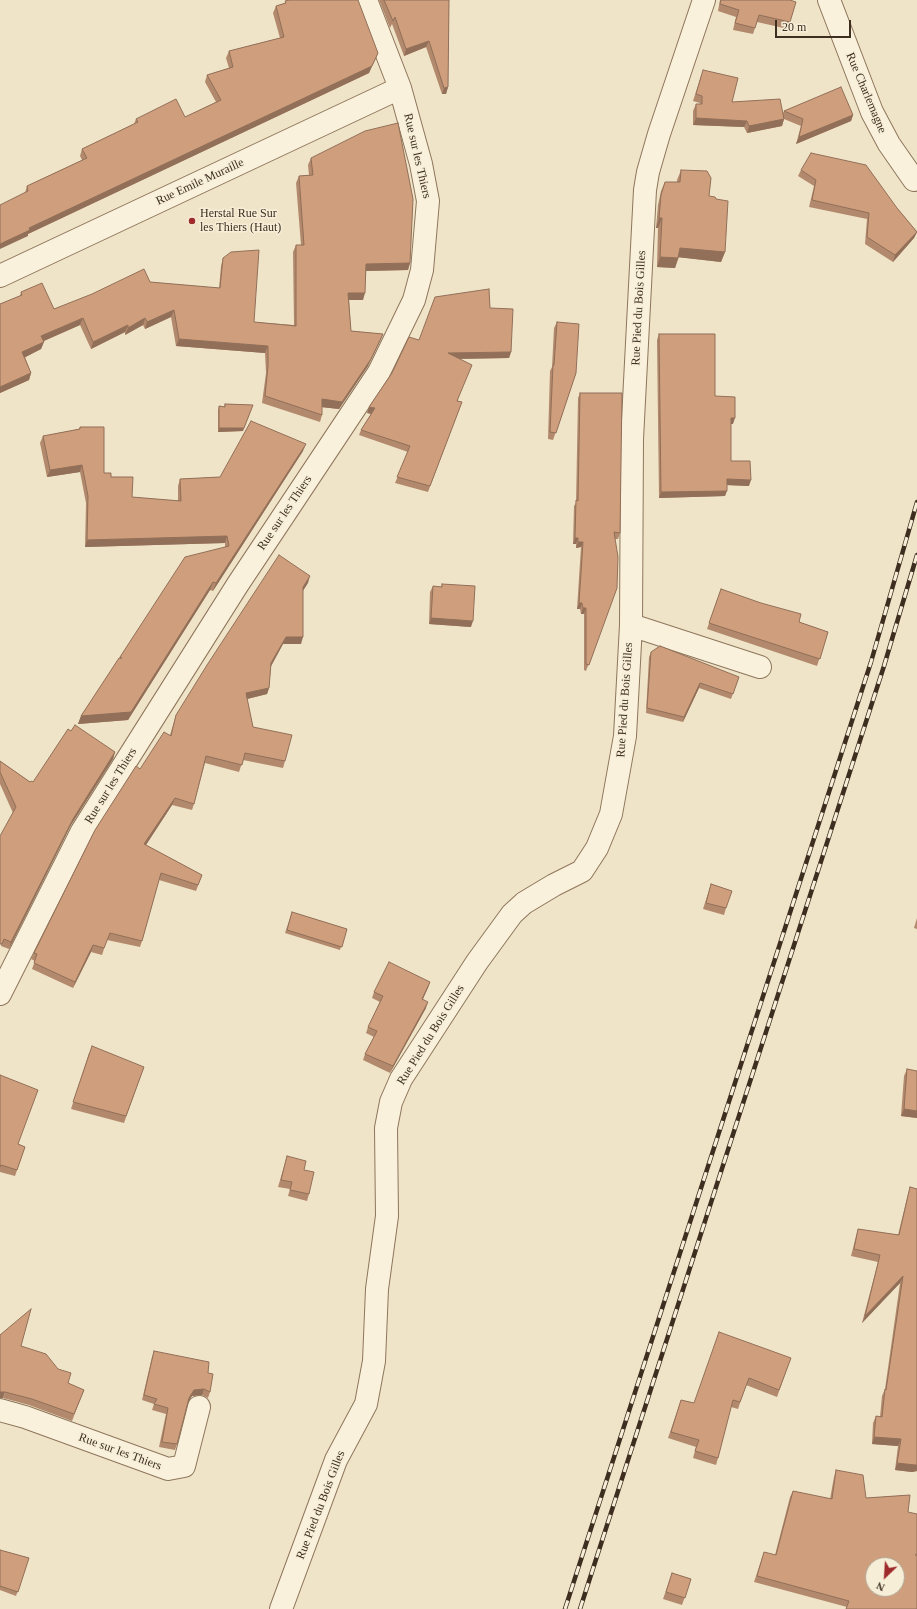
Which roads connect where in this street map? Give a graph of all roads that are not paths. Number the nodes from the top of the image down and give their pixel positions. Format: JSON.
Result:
{"nodes":[{"id":1,"x":366,"y":0,"type":"edge"},
{"id":2,"x":704,"y":0,"type":"edge"},
{"id":3,"x":829,"y":0,"type":"edge"},
{"id":4,"x":400,"y":88,"type":"junction"},
{"id":5,"x":914,"y":180,"type":"dead end"},
{"id":6,"x":0,"y":276,"type":"edge"},
{"id":7,"x":631,"y":625,"type":"junction"},
{"id":8,"x":760,"y":667,"type":"dead end"},
{"id":9,"x":0,"y":994,"type":"edge"},
{"id":10,"x":199,"y":1407,"type":"dead end"},
{"id":11,"x":0,"y":1410,"type":"edge"},
{"id":12,"x":281,"y":1609,"type":"edge"}],
"edges":[{"from":1,"to":4,"type":"street","name":"Rue sur les Thiers"},
{"from":2,"to":7,"type":"street","name":"Rue Pied du Bois Gilles"},
{"from":3,"to":5,"type":"street","name":"Rue Charlemagne"},
{"from":4,"to":6,"type":"street","name":"Rue Emile Muraille"},
{"from":4,"to":9,"type":"street","name":"Rue sur les Thiers"},
{"from":7,"to":8,"type":"street","name":"Rue Pied du Bois Gilles"},
{"from":7,"to":12,"type":"street","name":"Rue Pied du Bois Gilles"},
{"from":10,"to":11,"type":"street","name":"Rue sur les Thiers"}]}
